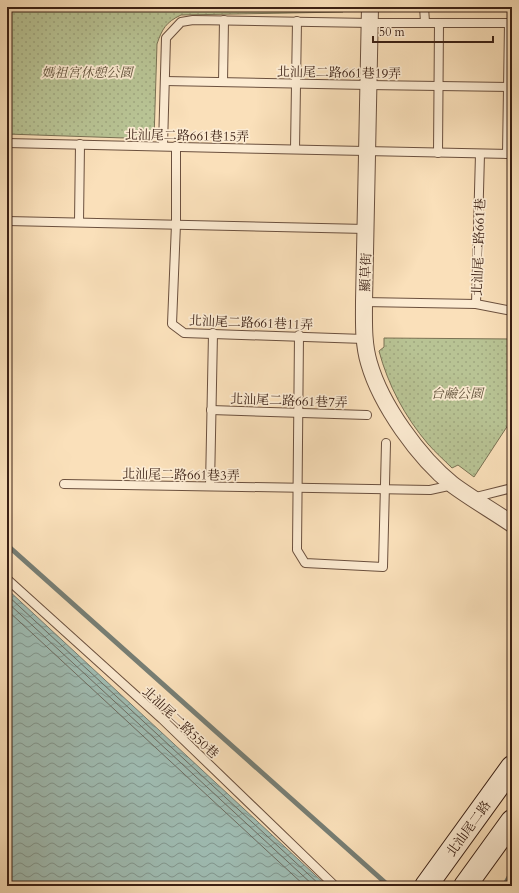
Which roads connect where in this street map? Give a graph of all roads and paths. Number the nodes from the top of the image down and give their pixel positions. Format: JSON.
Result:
{"nodes":[{"id":1,"x":424,"y":7,"type":"edge"},
{"id":2,"x":370,"y":15,"type":"edge"},
{"id":3,"x":224,"y":20,"type":"junction"},
{"id":4,"x":297,"y":21,"type":"junction"},
{"id":5,"x":425,"y":22,"type":"junction"},
{"id":6,"x":439,"y":23,"type":"junction"},
{"id":7,"x":510,"y":23,"type":"edge"},
{"id":8,"x":165,"y":81,"type":"junction"},
{"id":9,"x":223,"y":82,"type":"junction"},
{"id":10,"x":296,"y":83,"type":"junction"},
{"id":11,"x":368,"y":85,"type":"junction"},
{"id":12,"x":438,"y":86,"type":"junction"},
{"id":13,"x":510,"y":87,"type":"edge"},
{"id":14,"x":7,"y":143,"type":"edge"},
{"id":15,"x":80,"y":144,"type":"junction"},
{"id":16,"x":163,"y":146,"type":"junction"},
{"id":17,"x":176,"y":146,"type":"junction"},
{"id":18,"x":295,"y":149,"type":"junction"},
{"id":19,"x":367,"y":152,"type":"junction"},
{"id":20,"x":438,"y":153,"type":"junction"},
{"id":21,"x":480,"y":154,"type":"junction"},
{"id":22,"x":510,"y":154,"type":"edge"},
{"id":23,"x":7,"y":221,"type":"edge"},
{"id":24,"x":79,"y":222,"type":"junction"},
{"id":25,"x":176,"y":224,"type":"junction"},
{"id":26,"x":366,"y":229,"type":"junction"},
{"id":27,"x":364,"y":302,"type":"junction"},
{"id":28,"x":476,"y":304,"type":"junction"},
{"id":29,"x":512,"y":311,"type":"edge"},
{"id":30,"x":213,"y":334,"type":"junction"},
{"id":31,"x":299,"y":336,"type":"junction"},
{"id":32,"x":364,"y":338,"type":"junction"},
{"id":33,"x":211,"y":410,"type":"junction"},
{"id":34,"x":298,"y":412,"type":"junction"},
{"id":35,"x":367,"y":415,"type":"dead end"},
{"id":36,"x":386,"y":443,"type":"dead end"},
{"id":37,"x":64,"y":484,"type":"dead end"},
{"id":38,"x":453,"y":484,"type":"junction"},
{"id":39,"x":210,"y":486,"type":"junction"},
{"id":40,"x":297,"y":488,"type":"junction"},
{"id":41,"x":512,"y":488,"type":"edge"},
{"id":42,"x":385,"y":489,"type":"junction"},
{"id":43,"x":472,"y":498,"type":"junction"},
{"id":44,"x":512,"y":524,"type":"edge"},
{"id":45,"x":7,"y":579,"type":"edge"},
{"id":46,"x":512,"y":767,"type":"edge"},
{"id":47,"x":512,"y":821,"type":"edge"},
{"id":48,"x":437,"y":881,"type":"edge"},
{"id":49,"x":473,"y":883,"type":"edge"},
{"id":50,"x":335,"y":886,"type":"edge"}],
"edges":[{"from":1,"to":5,"type":"lane"},
{"from":2,"to":4,"type":"lane"},
{"from":2,"to":5,"type":"lane"},
{"from":2,"to":11,"type":"street","name":"顯草街"},
{"from":3,"to":4,"type":"lane"},
{"from":3,"to":8,"type":"lane"},
{"from":3,"to":9,"type":"lane"},
{"from":4,"to":10,"type":"lane"},
{"from":5,"to":6,"type":"lane"},
{"from":6,"to":7,"type":"lane"},
{"from":6,"to":12,"type":"lane"},
{"from":7,"to":13,"type":"lane"},
{"from":8,"to":9,"type":"lane","name":"北汕尾二路661巷19弄"},
{"from":8,"to":16,"type":"lane"},
{"from":9,"to":10,"type":"lane","name":"北汕尾二路661巷19弄"},
{"from":10,"to":11,"type":"lane","name":"北汕尾二路661巷19弄"},
{"from":10,"to":18,"type":"lane"},
{"from":11,"to":12,"type":"lane","name":"北汕尾二路661巷19弄"},
{"from":11,"to":19,"type":"street","name":"顯草街"},
{"from":12,"to":13,"type":"lane","name":"北汕尾二路661巷19弄"},
{"from":12,"to":20,"type":"lane"},
{"from":13,"to":22,"type":"lane"},
{"from":14,"to":15,"type":"lane","name":"北汕尾二路661巷15弄"},
{"from":15,"to":16,"type":"lane","name":"北汕尾二路661巷15弄"},
{"from":15,"to":24,"type":"lane"},
{"from":16,"to":17,"type":"lane","name":"北汕尾二路661巷15弄"},
{"from":17,"to":18,"type":"lane","name":"北汕尾二路661巷15弄"},
{"from":17,"to":25,"type":"lane","name":"北汕尾二路661巷11弄"},
{"from":18,"to":19,"type":"lane","name":"北汕尾二路661巷15弄"},
{"from":19,"to":20,"type":"lane"},
{"from":19,"to":26,"type":"street","name":"顯草街"},
{"from":20,"to":21,"type":"lane"},
{"from":21,"to":22,"type":"lane"},
{"from":21,"to":28,"type":"lane","name":"北汕尾二路661巷"},
{"from":23,"to":24,"type":"lane"},
{"from":24,"to":25,"type":"lane"},
{"from":25,"to":26,"type":"lane"},
{"from":25,"to":30,"type":"lane","name":"北汕尾二路661巷11弄"},
{"from":26,"to":27,"type":"street","name":"顯草街"},
{"from":27,"to":28,"type":"lane"},
{"from":27,"to":32,"type":"street","name":"顯草街"},
{"from":28,"to":29,"type":"lane","name":"北汕尾二路661巷"},
{"from":30,"to":31,"type":"lane","name":"北汕尾二路661巷11弄"},
{"from":30,"to":33,"type":"lane"},
{"from":31,"to":32,"type":"lane","name":"北汕尾二路661巷11弄"},
{"from":31,"to":34,"type":"lane"},
{"from":32,"to":38,"type":"street","name":"顯草街"},
{"from":33,"to":34,"type":"lane","name":"北汕尾二路661巷7弄"},
{"from":33,"to":39,"type":"lane"},
{"from":34,"to":35,"type":"lane","name":"北汕尾二路661巷7弄"},
{"from":34,"to":40,"type":"lane"},
{"from":36,"to":42,"type":"lane"},
{"from":37,"to":39,"type":"lane","name":"北汕尾二路661巷3弄"},
{"from":38,"to":42,"type":"lane","name":"北汕尾二路661巷3弄"},
{"from":38,"to":43,"type":"street","name":"顯草街"},
{"from":39,"to":40,"type":"lane","name":"北汕尾二路661巷3弄"},
{"from":40,"to":42,"type":"lane","name":"北汕尾二路661巷3弄"},
{"from":40,"to":42,"type":"lane"},
{"from":41,"to":43,"type":"lane"},
{"from":43,"to":44,"type":"street"},
{"from":45,"to":50,"type":"lane","name":"北汕尾二路550巷"},
{"from":46,"to":48,"type":"street","name":"北汕尾二路"},
{"from":47,"to":49,"type":"street"},
{"from":48,"to":49,"type":"street"}]}
